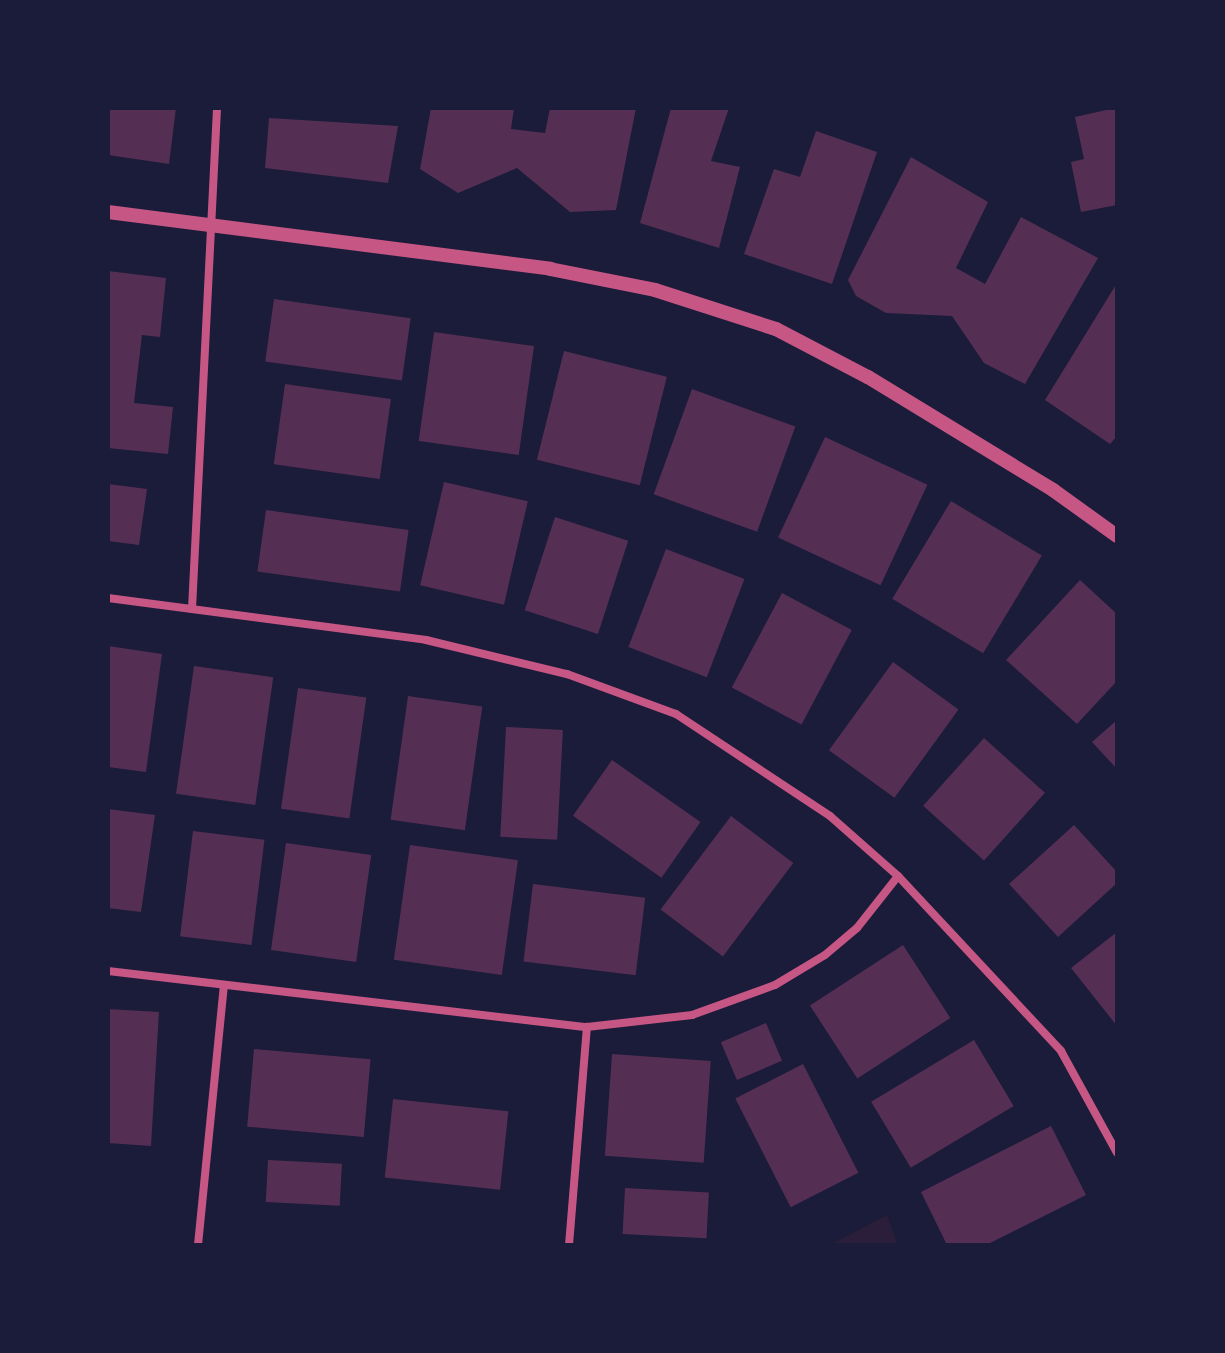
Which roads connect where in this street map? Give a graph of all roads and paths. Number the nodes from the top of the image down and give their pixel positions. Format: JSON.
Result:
{"nodes":[{"id":1,"x":217,"y":108,"type":"edge"},
{"id":2,"x":108,"y":212,"type":"edge"},
{"id":3,"x":211,"y":228,"type":"junction"},
{"id":4,"x":1117,"y":536,"type":"edge"},
{"id":5,"x":108,"y":598,"type":"edge"},
{"id":6,"x":192,"y":609,"type":"junction"},
{"id":7,"x":898,"y":876,"type":"junction"},
{"id":8,"x":108,"y":971,"type":"edge"},
{"id":9,"x":224,"y":985,"type":"junction"},
{"id":10,"x":587,"y":1027,"type":"junction"},
{"id":11,"x":1117,"y":1153,"type":"edge"},
{"id":12,"x":198,"y":1245,"type":"edge"},
{"id":13,"x":569,"y":1245,"type":"edge"}],
"edges":[{"from":1,"to":3,"type":"street"},
{"from":2,"to":3,"type":"street"},
{"from":3,"to":4,"type":"street"},
{"from":3,"to":6,"type":"street"},
{"from":5,"to":6,"type":"street"},
{"from":6,"to":7,"type":"street"},
{"from":7,"to":10,"type":"street"},
{"from":7,"to":11,"type":"street"},
{"from":8,"to":9,"type":"street"},
{"from":9,"to":10,"type":"street"},
{"from":9,"to":12,"type":"street"},
{"from":10,"to":13,"type":"street"}]}
